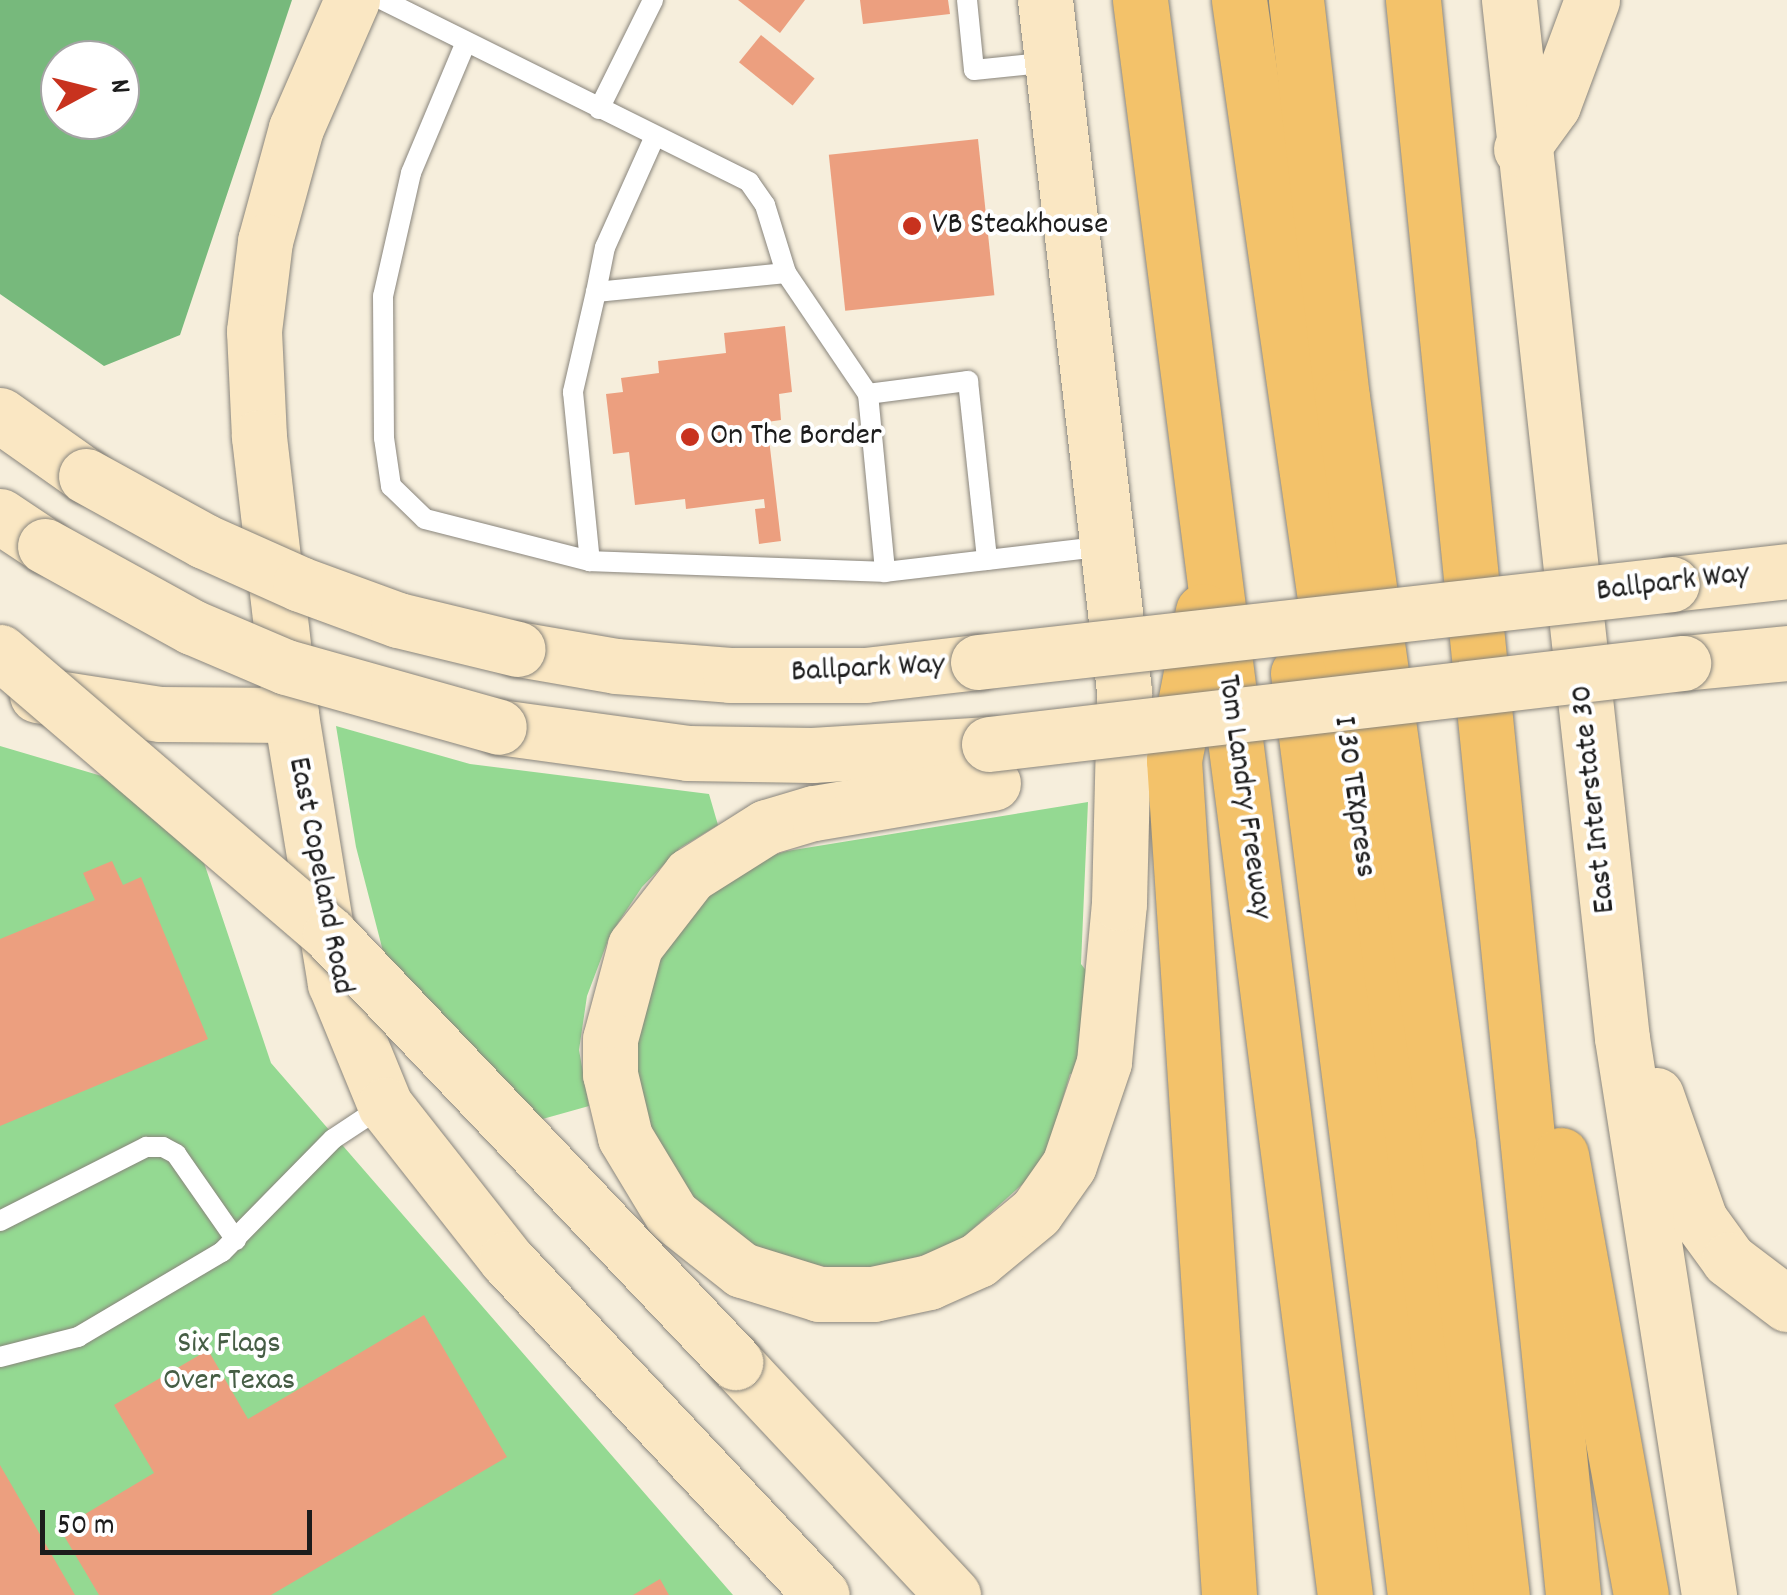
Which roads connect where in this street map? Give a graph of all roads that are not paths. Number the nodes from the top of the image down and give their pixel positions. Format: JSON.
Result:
{"nodes":[{"id":1,"x":352,"y":0,"type":"edge"},
{"id":2,"x":383,"y":0,"type":"edge"},
{"id":3,"x":654,"y":0,"type":"edge"},
{"id":4,"x":968,"y":0,"type":"edge"},
{"id":5,"x":1046,"y":0,"type":"edge"},
{"id":6,"x":1140,"y":0,"type":"edge"},
{"id":7,"x":1214,"y":0,"type":"edge"},
{"id":8,"x":1240,"y":0,"type":"edge"},
{"id":9,"x":1296,"y":0,"type":"edge"},
{"id":10,"x":1413,"y":0,"type":"edge"},
{"id":11,"x":1509,"y":0,"type":"edge"},
{"id":12,"x":1592,"y":0,"type":"edge"},
{"id":13,"x":466,"y":42,"type":"junction"},
{"id":14,"x":1053,"y":62,"type":"junction"},
{"id":15,"x":599,"y":109,"type":"junction"},
{"id":16,"x":655,"y":136,"type":"junction"},
{"id":17,"x":1521,"y":149,"type":"junction"},
{"id":18,"x":786,"y":273,"type":"junction"},
{"id":19,"x":596,"y":292,"type":"junction"},
{"id":20,"x":868,"y":394,"type":"junction"},
{"id":21,"x":0,"y":415,"type":"edge"},
{"id":22,"x":0,"y":516,"type":"edge"},
{"id":23,"x":1109,"y":546,"type":"junction"},
{"id":24,"x":987,"y":560,"type":"junction"},
{"id":25,"x":590,"y":561,"type":"junction"},
{"id":26,"x":1212,"y":568,"type":"junction"},
{"id":27,"x":1787,"y":571,"type":"edge"},
{"id":28,"x":885,"y":572,"type":"junction"},
{"id":29,"x":0,"y":652,"type":"edge"},
{"id":30,"x":1787,"y":653,"type":"edge"},
{"id":31,"x":0,"y":688,"type":"edge"},
{"id":32,"x":291,"y":716,"type":"junction"},
{"id":33,"x":991,"y":764,"type":"junction"},
{"id":34,"x":1515,"y":1034,"type":"junction"},
{"id":35,"x":1622,"y":1038,"type":"junction"},
{"id":36,"x":384,"y":1105,"type":"junction"},
{"id":37,"x":0,"y":1221,"type":"edge"},
{"id":38,"x":236,"y":1240,"type":"junction"},
{"id":39,"x":1787,"y":1304,"type":"edge"},
{"id":40,"x":0,"y":1357,"type":"edge"},
{"id":41,"x":1318,"y":1370,"type":"junction"},
{"id":42,"x":822,"y":1595,"type":"edge"},
{"id":43,"x":953,"y":1595,"type":"edge"},
{"id":44,"x":1229,"y":1595,"type":"edge"},
{"id":45,"x":1332,"y":1595,"type":"edge"},
{"id":46,"x":1345,"y":1595,"type":"edge"},
{"id":47,"x":1414,"y":1595,"type":"edge"},
{"id":48,"x":1456,"y":1595,"type":"edge"},
{"id":49,"x":1502,"y":1595,"type":"edge"},
{"id":50,"x":1574,"y":1595,"type":"edge"},
{"id":51,"x":1641,"y":1595,"type":"edge"},
{"id":52,"x":1710,"y":1595,"type":"edge"}],
"edges":[{"from":1,"to":32,"type":"main road","name":"East Copeland Road"},
{"from":2,"to":13,"type":"lane"},
{"from":3,"to":15,"type":"lane"},
{"from":4,"to":14,"type":"lane"},
{"from":5,"to":14,"type":"main road"},
{"from":6,"to":26,"type":"highway","name":"Tom Landry Freeway"},
{"from":7,"to":47,"type":"highway"},
{"from":8,"to":48,"type":"highway","name":"I 30 TEXpress"},
{"from":9,"to":49,"type":"highway","name":"I 30 TEXpress"},
{"from":10,"to":34,"type":"highway"},
{"from":11,"to":17,"type":"main road","name":"East Interstate 30"},
{"from":12,"to":17,"type":"main road"},
{"from":13,"to":15,"type":"lane"},
{"from":13,"to":25,"type":"lane"},
{"from":14,"to":23,"type":"main road"},
{"from":15,"to":16,"type":"lane"},
{"from":16,"to":18,"type":"lane"},
{"from":16,"to":19,"type":"lane"},
{"from":17,"to":35,"type":"main road","name":"East Interstate 30"},
{"from":18,"to":19,"type":"lane"},
{"from":18,"to":20,"type":"lane"},
{"from":19,"to":25,"type":"lane"},
{"from":20,"to":24,"type":"lane"},
{"from":20,"to":28,"type":"lane"},
{"from":21,"to":27,"type":"main road","name":"Ballpark Way","bridge":true},
{"from":22,"to":33,"type":"main road","bridge":true},
{"from":23,"to":24,"type":"lane"},
{"from":23,"to":33,"type":"main road"},
{"from":24,"to":28,"type":"lane"},
{"from":25,"to":28,"type":"lane"},
{"from":26,"to":41,"type":"highway","name":"Tom Landry Freeway"},
{"from":26,"to":44,"type":"highway"},
{"from":29,"to":43,"type":"main road","bridge":true},
{"from":30,"to":33,"type":"main road","bridge":true},
{"from":31,"to":32,"type":"main road"},
{"from":32,"to":36,"type":"main road","name":"East Copeland Road"},
{"from":34,"to":50,"type":"highway"},
{"from":34,"to":51,"type":"highway"},
{"from":35,"to":39,"type":"main road"},
{"from":35,"to":52,"type":"main road","name":"East Interstate 30"},
{"from":36,"to":38,"type":"lane"},
{"from":36,"to":42,"type":"main road","name":"East Copeland Road"},
{"from":37,"to":38,"type":"lane"},
{"from":38,"to":40,"type":"lane"},
{"from":41,"to":45,"type":"highway"},
{"from":41,"to":46,"type":"highway","name":"Tom Landry Freeway"}]}
